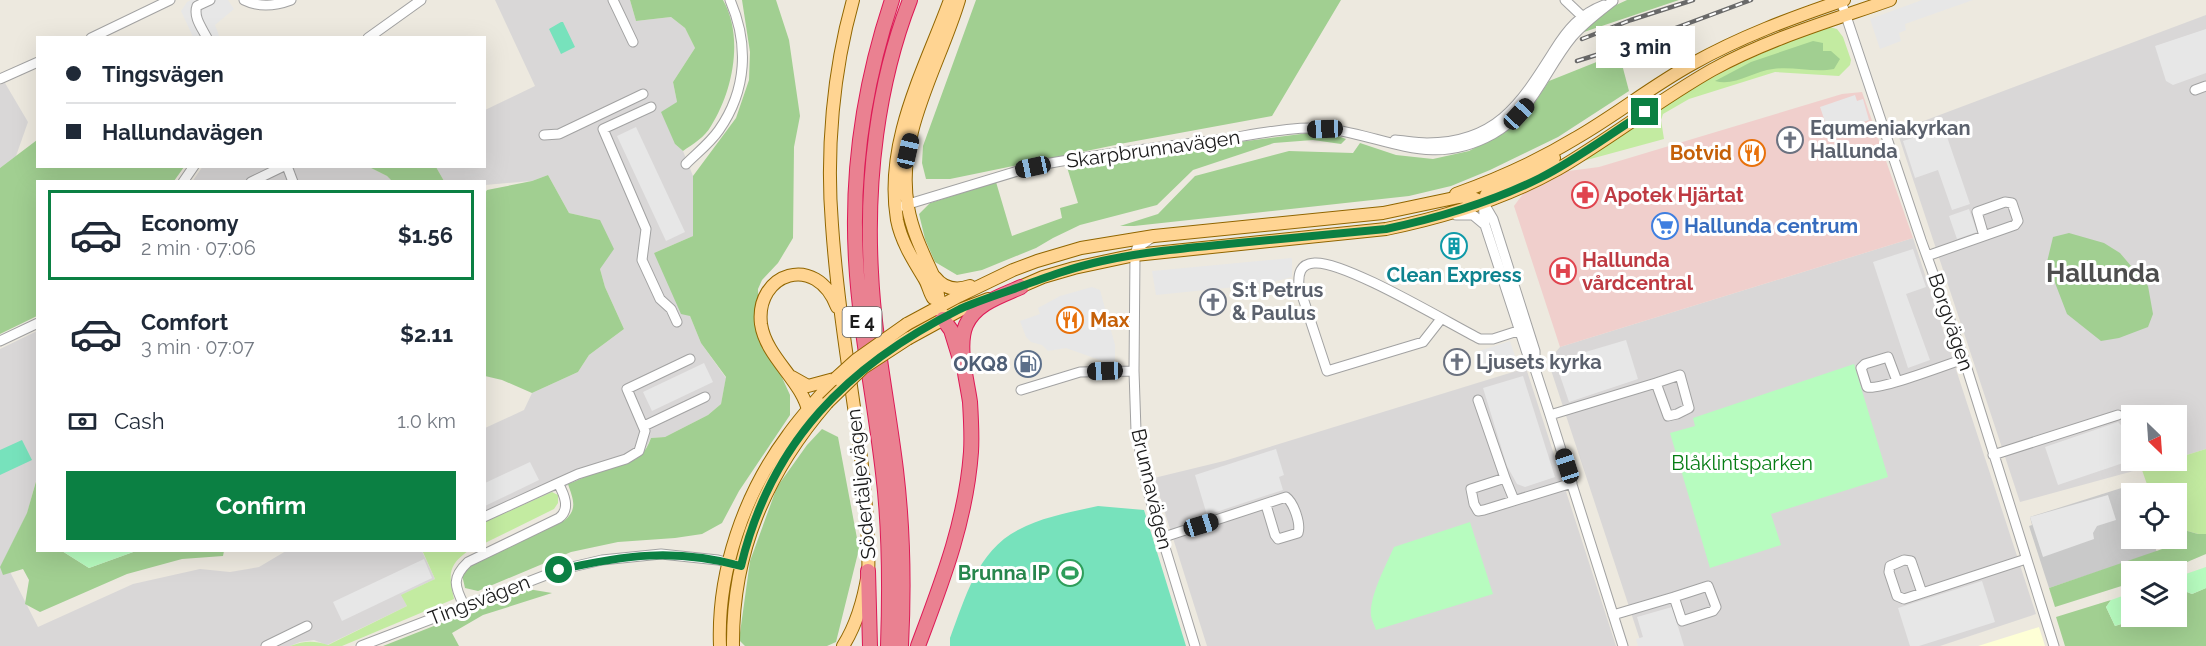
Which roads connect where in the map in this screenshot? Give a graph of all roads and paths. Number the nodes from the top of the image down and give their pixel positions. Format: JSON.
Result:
{"nodes":[{"id":1,"x":170,"y":0,"type":"edge"},
{"id":2,"x":210,"y":0,"type":"edge"},
{"id":3,"x":244,"y":0,"type":"edge"},
{"id":4,"x":291,"y":0,"type":"edge"},
{"id":5,"x":421,"y":0,"type":"edge"},
{"id":6,"x":613,"y":0,"type":"edge"},
{"id":7,"x":730,"y":0,"type":"edge"},
{"id":8,"x":853,"y":0,"type":"edge"},
{"id":9,"x":892,"y":0,"type":"edge"},
{"id":10,"x":910,"y":0,"type":"edge"},
{"id":11,"x":950,"y":0,"type":"edge"},
{"id":12,"x":959,"y":0,"type":"edge"},
{"id":13,"x":1565,"y":0,"type":"edge"},
{"id":14,"x":1890,"y":0,"type":"edge"},
{"id":15,"x":1614,"y":1,"type":"edge"},
{"id":16,"x":1842,"y":1,"type":"edge"},
{"id":17,"x":1846,"y":16,"type":"junction"},
{"id":18,"x":1585,"y":19,"type":"junction"},
{"id":19,"x":95,"y":36,"type":"edge"},
{"id":20,"x":206,"y":36,"type":"edge"},
{"id":21,"x":371,"y":36,"type":"edge"},
{"id":22,"x":633,"y":42,"type":"dead end"},
{"id":23,"x":36,"y":63,"type":"edge"},
{"id":24,"x":0,"y":80,"type":"edge"},
{"id":25,"x":2206,"y":86,"type":"edge"},
{"id":26,"x":2195,"y":90,"type":"dead end"},
{"id":27,"x":643,"y":94,"type":"dead end"},
{"id":28,"x":651,"y":106,"type":"dead end"},
{"id":29,"x":544,"y":135,"type":"dead end"},
{"id":30,"x":1577,"y":138,"type":"junction"},
{"id":31,"x":686,"y":164,"type":"dead end"},
{"id":32,"x":281,"y":168,"type":"edge"},
{"id":33,"x":255,"y":180,"type":"edge"},
{"id":34,"x":1523,"y":186,"type":"junction"},
{"id":35,"x":1438,"y":201,"type":"junction"},
{"id":36,"x":1483,"y":202,"type":"junction"},
{"id":37,"x":902,"y":206,"type":"junction"},
{"id":38,"x":1489,"y":222,"type":"junction"},
{"id":39,"x":1415,"y":223,"type":"junction"},
{"id":40,"x":1154,"y":236,"type":"junction"},
{"id":41,"x":1984,"y":236,"type":"junction"},
{"id":42,"x":1116,"y":241,"type":"junction"},
{"id":43,"x":1135,"y":255,"type":"junction"},
{"id":44,"x":1927,"y":256,"type":"junction"},
{"id":45,"x":915,"y":267,"type":"junction"},
{"id":46,"x":1010,"y":271,"type":"junction"},
{"id":47,"x":932,"y":274,"type":"junction"},
{"id":48,"x":1021,"y":286,"type":"junction"},
{"id":49,"x":942,"y":312,"type":"junction"},
{"id":50,"x":920,"y":316,"type":"junction"},
{"id":51,"x":1441,"y":319,"type":"junction"},
{"id":52,"x":842,"y":320,"type":"junction"},
{"id":53,"x":677,"y":322,"type":"dead end"},
{"id":54,"x":36,"y":324,"type":"edge"},
{"id":55,"x":1523,"y":329,"type":"junction"},
{"id":56,"x":0,"y":341,"type":"edge"},
{"id":57,"x":690,"y":359,"type":"dead end"},
{"id":58,"x":1964,"y":359,"type":"junction"},
{"id":59,"x":1134,"y":371,"type":"junction"},
{"id":60,"x":965,"y":372,"type":"junction"},
{"id":61,"x":790,"y":377,"type":"junction"},
{"id":62,"x":836,"y":379,"type":"junction"},
{"id":63,"x":1897,"y":381,"type":"dead end"},
{"id":64,"x":1656,"y":383,"type":"junction"},
{"id":65,"x":1021,"y":390,"type":"dead end"},
{"id":66,"x":705,"y":397,"type":"dead end"},
{"id":67,"x":1478,"y":400,"type":"dead end"},
{"id":68,"x":808,"y":408,"type":"junction"},
{"id":69,"x":1550,"y":415,"type":"junction"},
{"id":70,"x":2118,"y":415,"type":"dead end"},
{"id":71,"x":644,"y":426,"type":"junction"},
{"id":72,"x":807,"y":427,"type":"junction"},
{"id":73,"x":1993,"y":455,"type":"junction"},
{"id":74,"x":1505,"y":478,"type":"junction"},
{"id":75,"x":558,"y":483,"type":"junction"},
{"id":76,"x":1572,"y":483,"type":"junction"},
{"id":77,"x":1514,"y":500,"type":"junction"},
{"id":78,"x":1266,"y":505,"type":"junction"},
{"id":79,"x":486,"y":516,"type":"edge"},
{"id":80,"x":1161,"y":538,"type":"junction"},
{"id":81,"x":2026,"y":559,"type":"junction"},
{"id":82,"x":734,"y":564,"type":"junction"},
{"id":83,"x":868,"y":571,"type":"junction"},
{"id":84,"x":1922,"y":593,"type":"junction"},
{"id":85,"x":1674,"y":597,"type":"junction"},
{"id":86,"x":464,"y":605,"type":"junction"},
{"id":87,"x":1613,"y":615,"type":"junction"},
{"id":88,"x":307,"y":626,"type":"dead end"},
{"id":89,"x":266,"y":646,"type":"edge"},
{"id":90,"x":361,"y":646,"type":"edge"},
{"id":91,"x":720,"y":646,"type":"edge"},
{"id":92,"x":732,"y":646,"type":"edge"},
{"id":93,"x":843,"y":646,"type":"edge"},
{"id":94,"x":870,"y":646,"type":"edge"},
{"id":95,"x":888,"y":646,"type":"edge"},
{"id":96,"x":901,"y":646,"type":"edge"},
{"id":97,"x":918,"y":646,"type":"edge"},
{"id":98,"x":1195,"y":646,"type":"edge"},
{"id":99,"x":1623,"y":646,"type":"edge"},
{"id":100,"x":2054,"y":646,"type":"edge"}],
"edges":[{"from":1,"to":19,"type":"street"},
{"from":2,"to":20,"type":"street"},
{"from":3,"to":4,"type":"street"},
{"from":5,"to":21,"type":"street"},
{"from":6,"to":22,"type":"street"},
{"from":7,"to":31,"type":"street"},
{"from":8,"to":52,"type":"main road"},
{"from":9,"to":95,"type":"highway","name":"Södertäljevägen","number":"E 4"},
{"from":10,"to":96,"type":"highway","number":"E 4"},
{"from":11,"to":37,"type":"main road"},
{"from":12,"to":37,"type":"main road"},
{"from":13,"to":18,"type":"street"},
{"from":14,"to":17,"type":"main road"},
{"from":15,"to":18,"type":"street","name":"Skarpbrunnavägen"},
{"from":16,"to":17,"type":"street","name":"Borgvägen"},
{"from":16,"to":30,"type":"main road"},
{"from":17,"to":34,"type":"main road"},
{"from":17,"to":44,"type":"street","name":"Borgvägen"},
{"from":18,"to":37,"type":"street","name":"Skarpbrunnavägen"},
{"from":23,"to":24,"type":"street"},
{"from":25,"to":26,"type":"street"},
{"from":27,"to":29,"type":"street"},
{"from":28,"to":53,"type":"street"},
{"from":30,"to":35,"type":"main road"},
{"from":30,"to":36,"type":"main road"},
{"from":32,"to":33,"type":"street"},
{"from":34,"to":36,"type":"main road"},
{"from":34,"to":38,"type":"street"},
{"from":35,"to":36,"type":"main road"},
{"from":35,"to":40,"type":"main road"},
{"from":36,"to":38,"type":"street"},
{"from":36,"to":39,"type":"main road"},
{"from":37,"to":45,"type":"main road"},
{"from":37,"to":47,"type":"main road"},
{"from":38,"to":39,"type":"street"},
{"from":38,"to":55,"type":"street"},
{"from":39,"to":43,"type":"main road"},
{"from":40,"to":42,"type":"main road"},
{"from":40,"to":43,"type":"street"},
{"from":41,"to":41,"type":"street"},
{"from":41,"to":44,"type":"street"},
{"from":42,"to":43,"type":"street"},
{"from":42,"to":46,"type":"main road"},
{"from":43,"to":48,"type":"main road"},
{"from":43,"to":59,"type":"street","name":"Brunnavägen"},
{"from":44,"to":58,"type":"street","name":"Borgvägen"},
{"from":45,"to":49,"type":"main road"},
{"from":45,"to":50,"type":"main road"},
{"from":46,"to":47,"type":"main road"},
{"from":46,"to":49,"type":"main road"},
{"from":47,"to":49,"type":"main road"},
{"from":48,"to":49,"type":"main road"},
{"from":48,"to":60,"type":"highway"},
{"from":49,"to":50,"type":"main road"},
{"from":49,"to":60,"type":"highway"},
{"from":49,"to":72,"type":"main road","bridge":true},
{"from":50,"to":62,"type":"main road","bridge":true},
{"from":51,"to":51,"type":"street"},
{"from":51,"to":55,"type":"street"},
{"from":52,"to":61,"type":"main road"},
{"from":52,"to":83,"type":"main road"},
{"from":54,"to":56,"type":"street"},
{"from":55,"to":69,"type":"street"},
{"from":57,"to":71,"type":"street"},
{"from":58,"to":63,"type":"street"},
{"from":58,"to":73,"type":"street","name":"Borgvägen"},
{"from":59,"to":65,"type":"street"},
{"from":59,"to":80,"type":"street","name":"Brunnavägen"},
{"from":60,"to":97,"type":"highway"},
{"from":61,"to":62,"type":"main road"},
{"from":61,"to":68,"type":"main road"},
{"from":62,"to":68,"type":"main road"},
{"from":64,"to":64,"type":"street"},
{"from":64,"to":69,"type":"street"},
{"from":66,"to":71,"type":"street"},
{"from":67,"to":74,"type":"street"},
{"from":68,"to":72,"type":"main road"},
{"from":68,"to":82,"type":"main road"},
{"from":69,"to":76,"type":"street"},
{"from":70,"to":73,"type":"street"},
{"from":71,"to":75,"type":"street"},
{"from":72,"to":82,"type":"main road"},
{"from":73,"to":81,"type":"street","name":"Borgvägen"},
{"from":74,"to":77,"type":"street"},
{"from":74,"to":77,"type":"street"},
{"from":75,"to":79,"type":"street"},
{"from":75,"to":86,"type":"street"},
{"from":76,"to":77,"type":"street"},
{"from":76,"to":87,"type":"street"},
{"from":78,"to":78,"type":"street"},
{"from":78,"to":80,"type":"street"},
{"from":80,"to":98,"type":"street","name":"Brunnavägen"},
{"from":81,"to":84,"type":"street"},
{"from":81,"to":100,"type":"street","name":"Borgvägen"},
{"from":82,"to":86,"type":"street","name":"Tingsvägen"},
{"from":82,"to":91,"type":"main road"},
{"from":82,"to":92,"type":"main road"},
{"from":83,"to":93,"type":"main road"},
{"from":83,"to":94,"type":"highway"},
{"from":84,"to":84,"type":"street"},
{"from":85,"to":85,"type":"street"},
{"from":85,"to":87,"type":"street"},
{"from":86,"to":90,"type":"street","name":"Tingsvägen"},
{"from":87,"to":99,"type":"street"},
{"from":88,"to":89,"type":"street"}]}
